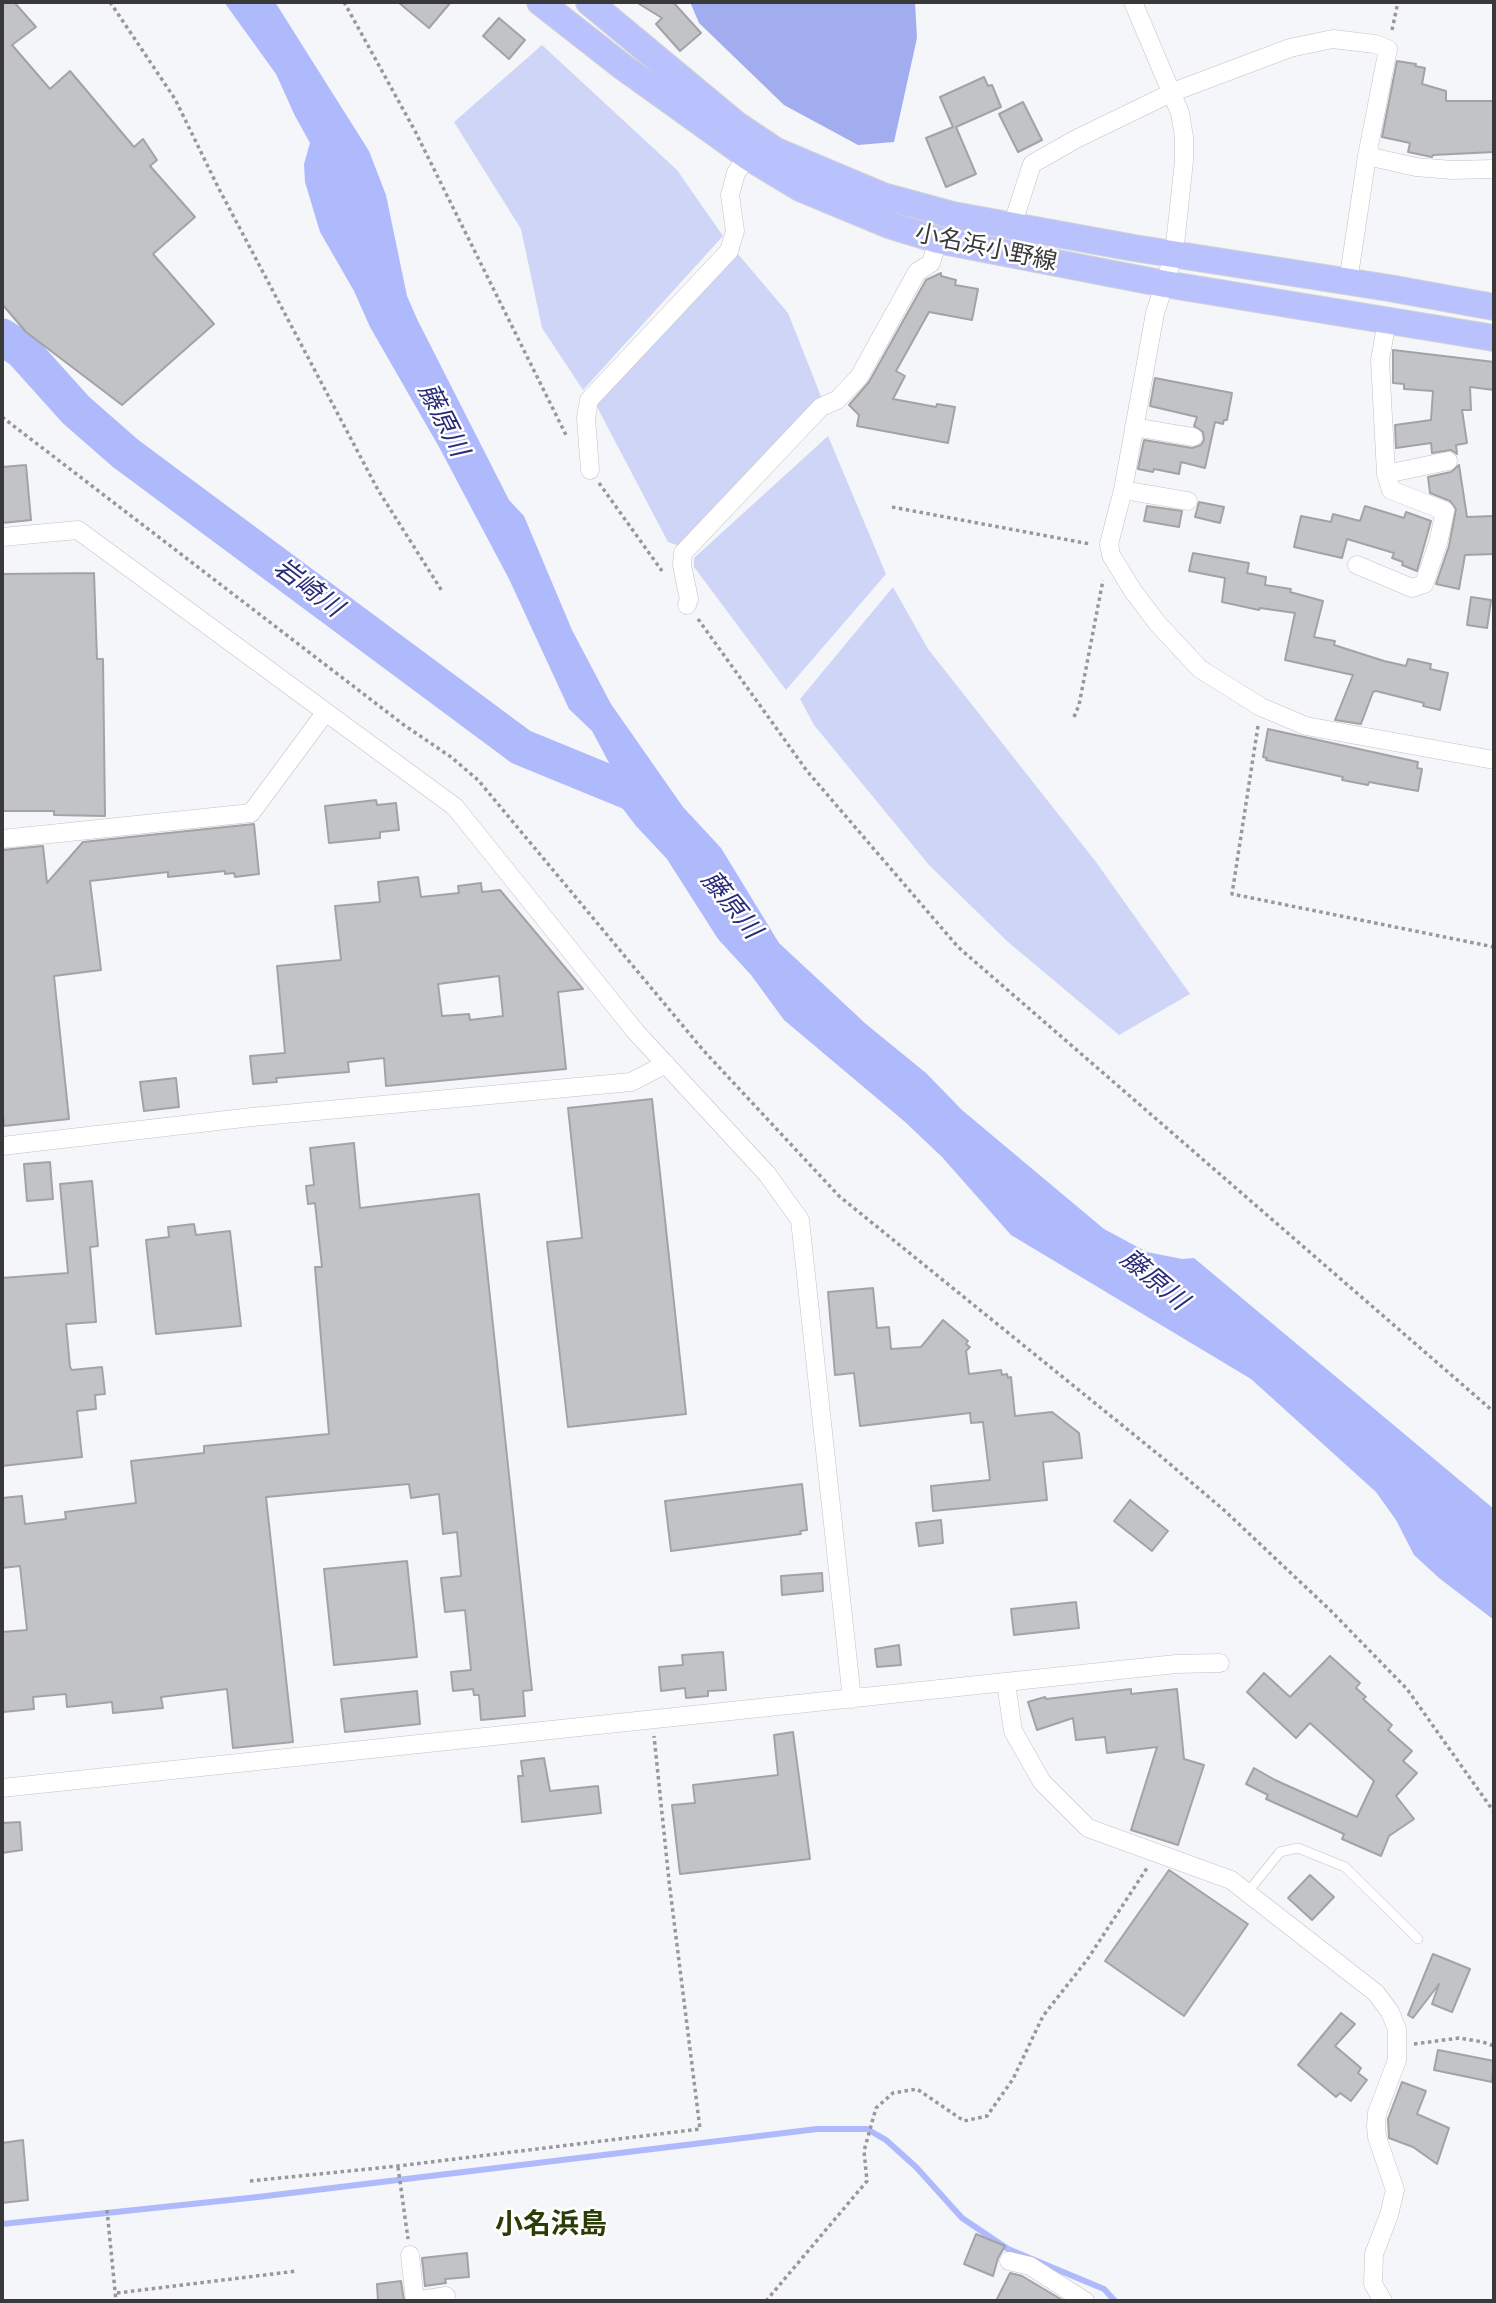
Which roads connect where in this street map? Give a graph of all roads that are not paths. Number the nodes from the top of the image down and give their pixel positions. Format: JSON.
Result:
{"nodes":[{"id":1,"x":540,"y":2,"type":"edge"},
{"id":2,"x":589,"y":2,"type":"edge"},
{"id":3,"x":1133,"y":2,"type":"edge"},
{"id":4,"x":1173,"y":92,"type":"junction"},
{"id":5,"x":747,"y":156,"type":"junction"},
{"id":6,"x":1367,"y":156,"type":"junction"},
{"id":7,"x":1494,"y":169,"type":"edge"},
{"id":8,"x":1013,"y":226,"type":"junction"},
{"id":9,"x":938,"y":240,"type":"junction"},
{"id":10,"x":1174,"y":254,"type":"junction"},
{"id":11,"x":1348,"y":282,"type":"junction"},
{"id":12,"x":1165,"y":284,"type":"junction"},
{"id":13,"x":1494,"y":307,"type":"edge"},
{"id":14,"x":1387,"y":321,"type":"junction"},
{"id":15,"x":1494,"y":338,"type":"edge"},
{"id":16,"x":1134,"y":427,"type":"junction"},
{"id":17,"x":1193,"y":437,"type":"dead end"},
{"id":18,"x":1448,"y":461,"type":"dead end"},
{"id":19,"x":590,"y":470,"type":"road end"},
{"id":20,"x":1386,"y":474,"type":"junction"},
{"id":21,"x":1123,"y":490,"type":"junction"},
{"id":22,"x":1188,"y":500,"type":"dead end"},
{"id":23,"x":2,"y":537,"type":"edge"},
{"id":24,"x":1357,"y":565,"type":"dead end"},
{"id":25,"x":687,"y":605,"type":"road end"},
{"id":26,"x":325,"y":713,"type":"junction"},
{"id":27,"x":1494,"y":760,"type":"edge"},
{"id":28,"x":2,"y":839,"type":"edge"},
{"id":29,"x":666,"y":1064,"type":"junction"},
{"id":30,"x":2,"y":1146,"type":"edge"},
{"id":31,"x":1220,"y":1663,"type":"dead end"},
{"id":32,"x":1006,"y":1683,"type":"junction"},
{"id":33,"x":852,"y":1699,"type":"junction"},
{"id":34,"x":2,"y":1788,"type":"edge"},
{"id":35,"x":1247,"y":1893,"type":"junction"},
{"id":36,"x":1418,"y":1939,"type":"dead end"},
{"id":37,"x":410,"y":2255,"type":"road end"},
{"id":38,"x":1009,"y":2261,"type":"dead end"},
{"id":39,"x":446,"y":2296,"type":"dead end"},
{"id":40,"x":415,"y":2301,"type":"edge"},
{"id":41,"x":1085,"y":2301,"type":"edge"},
{"id":42,"x":1383,"y":2301,"type":"edge"}],
"edges":[{"from":1,"to":5,"type":"main road","name":"小名浜小野線"},
{"from":2,"to":8,"type":"main road","name":"小名浜小野線"},
{"from":3,"to":4,"type":"street"},
{"from":4,"to":6,"type":"street"},
{"from":4,"to":8,"type":"street"},
{"from":4,"to":10,"type":"street"},
{"from":5,"to":9,"type":"main road","name":"小名浜小野線"},
{"from":5,"to":19,"type":"street"},
{"from":6,"to":7,"type":"street"},
{"from":6,"to":11,"type":"street"},
{"from":8,"to":10,"type":"main road","name":"小名浜小野線"},
{"from":9,"to":12,"type":"main road","name":"小名浜小野線"},
{"from":9,"to":25,"type":"street"},
{"from":10,"to":11,"type":"main road","name":"小名浜小野線"},
{"from":10,"to":12,"type":"street"},
{"from":11,"to":13,"type":"main road","name":"小名浜小野線"},
{"from":12,"to":14,"type":"main road","name":"小名浜小野線"},
{"from":12,"to":16,"type":"street"},
{"from":14,"to":15,"type":"main road","name":"小名浜小野線"},
{"from":14,"to":20,"type":"street"},
{"from":16,"to":17,"type":"street"},
{"from":16,"to":21,"type":"street"},
{"from":18,"to":20,"type":"street"},
{"from":20,"to":24,"type":"street"},
{"from":21,"to":22,"type":"street"},
{"from":21,"to":27,"type":"street"},
{"from":23,"to":26,"type":"street"},
{"from":26,"to":28,"type":"street"},
{"from":26,"to":29,"type":"street"},
{"from":29,"to":30,"type":"street"},
{"from":29,"to":33,"type":"street"},
{"from":31,"to":32,"type":"street"},
{"from":32,"to":33,"type":"street"},
{"from":32,"to":35,"type":"street"},
{"from":33,"to":34,"type":"street"},
{"from":35,"to":36,"type":"lane"},
{"from":35,"to":42,"type":"street"},
{"from":37,"to":40,"type":"street"},
{"from":38,"to":41,"type":"street"},
{"from":39,"to":40,"type":"street"}]}
